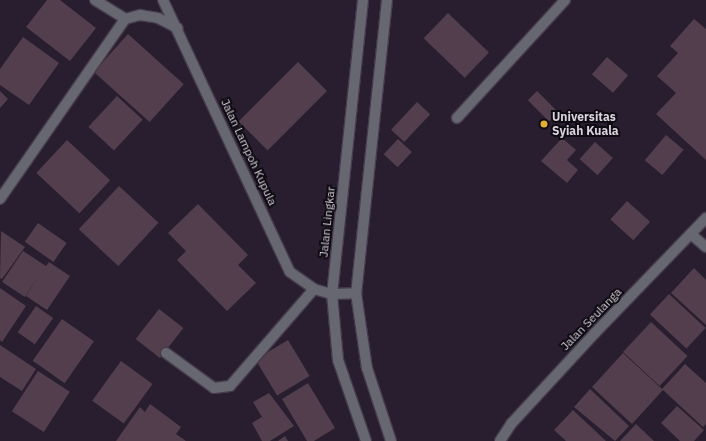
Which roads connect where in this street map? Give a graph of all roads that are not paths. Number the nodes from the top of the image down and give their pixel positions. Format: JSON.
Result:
{"nodes":[{"id":1,"x":95,"y":0,"type":"edge"},
{"id":2,"x":163,"y":0,"type":"edge"},
{"id":3,"x":363,"y":0,"type":"edge"},
{"id":4,"x":387,"y":0,"type":"edge"},
{"id":5,"x":565,"y":0,"type":"edge"},
{"id":6,"x":125,"y":19,"type":"junction"},
{"id":7,"x":178,"y":28,"type":"junction"},
{"id":8,"x":457,"y":118,"type":"dead end"},
{"id":9,"x":0,"y":198,"type":"edge"},
{"id":10,"x":706,"y":218,"type":"edge"},
{"id":11,"x":691,"y":234,"type":"junction"},
{"id":12,"x":706,"y":247,"type":"edge"},
{"id":13,"x":314,"y":289,"type":"junction"},
{"id":14,"x":356,"y":293,"type":"junction"},
{"id":15,"x":332,"y":294,"type":"junction"},
{"id":16,"x":166,"y":353,"type":"dead end"},
{"id":17,"x":366,"y":441,"type":"edge"},
{"id":18,"x":391,"y":441,"type":"edge"},
{"id":19,"x":500,"y":441,"type":"edge"}],
"edges":[{"from":1,"to":6,"type":"street"},
{"from":2,"to":7,"type":"street","name":"Jalan Lampoh Kupula"},
{"from":3,"to":15,"type":"street","name":"Jalan Lingkar"},
{"from":4,"to":14,"type":"street"},
{"from":5,"to":8,"type":"street"},
{"from":6,"to":7,"type":"street"},
{"from":6,"to":9,"type":"street"},
{"from":7,"to":13,"type":"street","name":"Jalan Lampoh Kupula"},
{"from":10,"to":11,"type":"street","name":"Jalan Seulanga"},
{"from":11,"to":12,"type":"street"},
{"from":11,"to":19,"type":"street","name":"Jalan Seulanga"},
{"from":13,"to":15,"type":"street","name":"Jalan Lampoh Kupula"},
{"from":13,"to":16,"type":"street"},
{"from":14,"to":15,"type":"street","name":"Jalan Lampoh Kupula"},
{"from":14,"to":18,"type":"street"},
{"from":15,"to":17,"type":"street","name":"Jalan Lingkar"}]}
